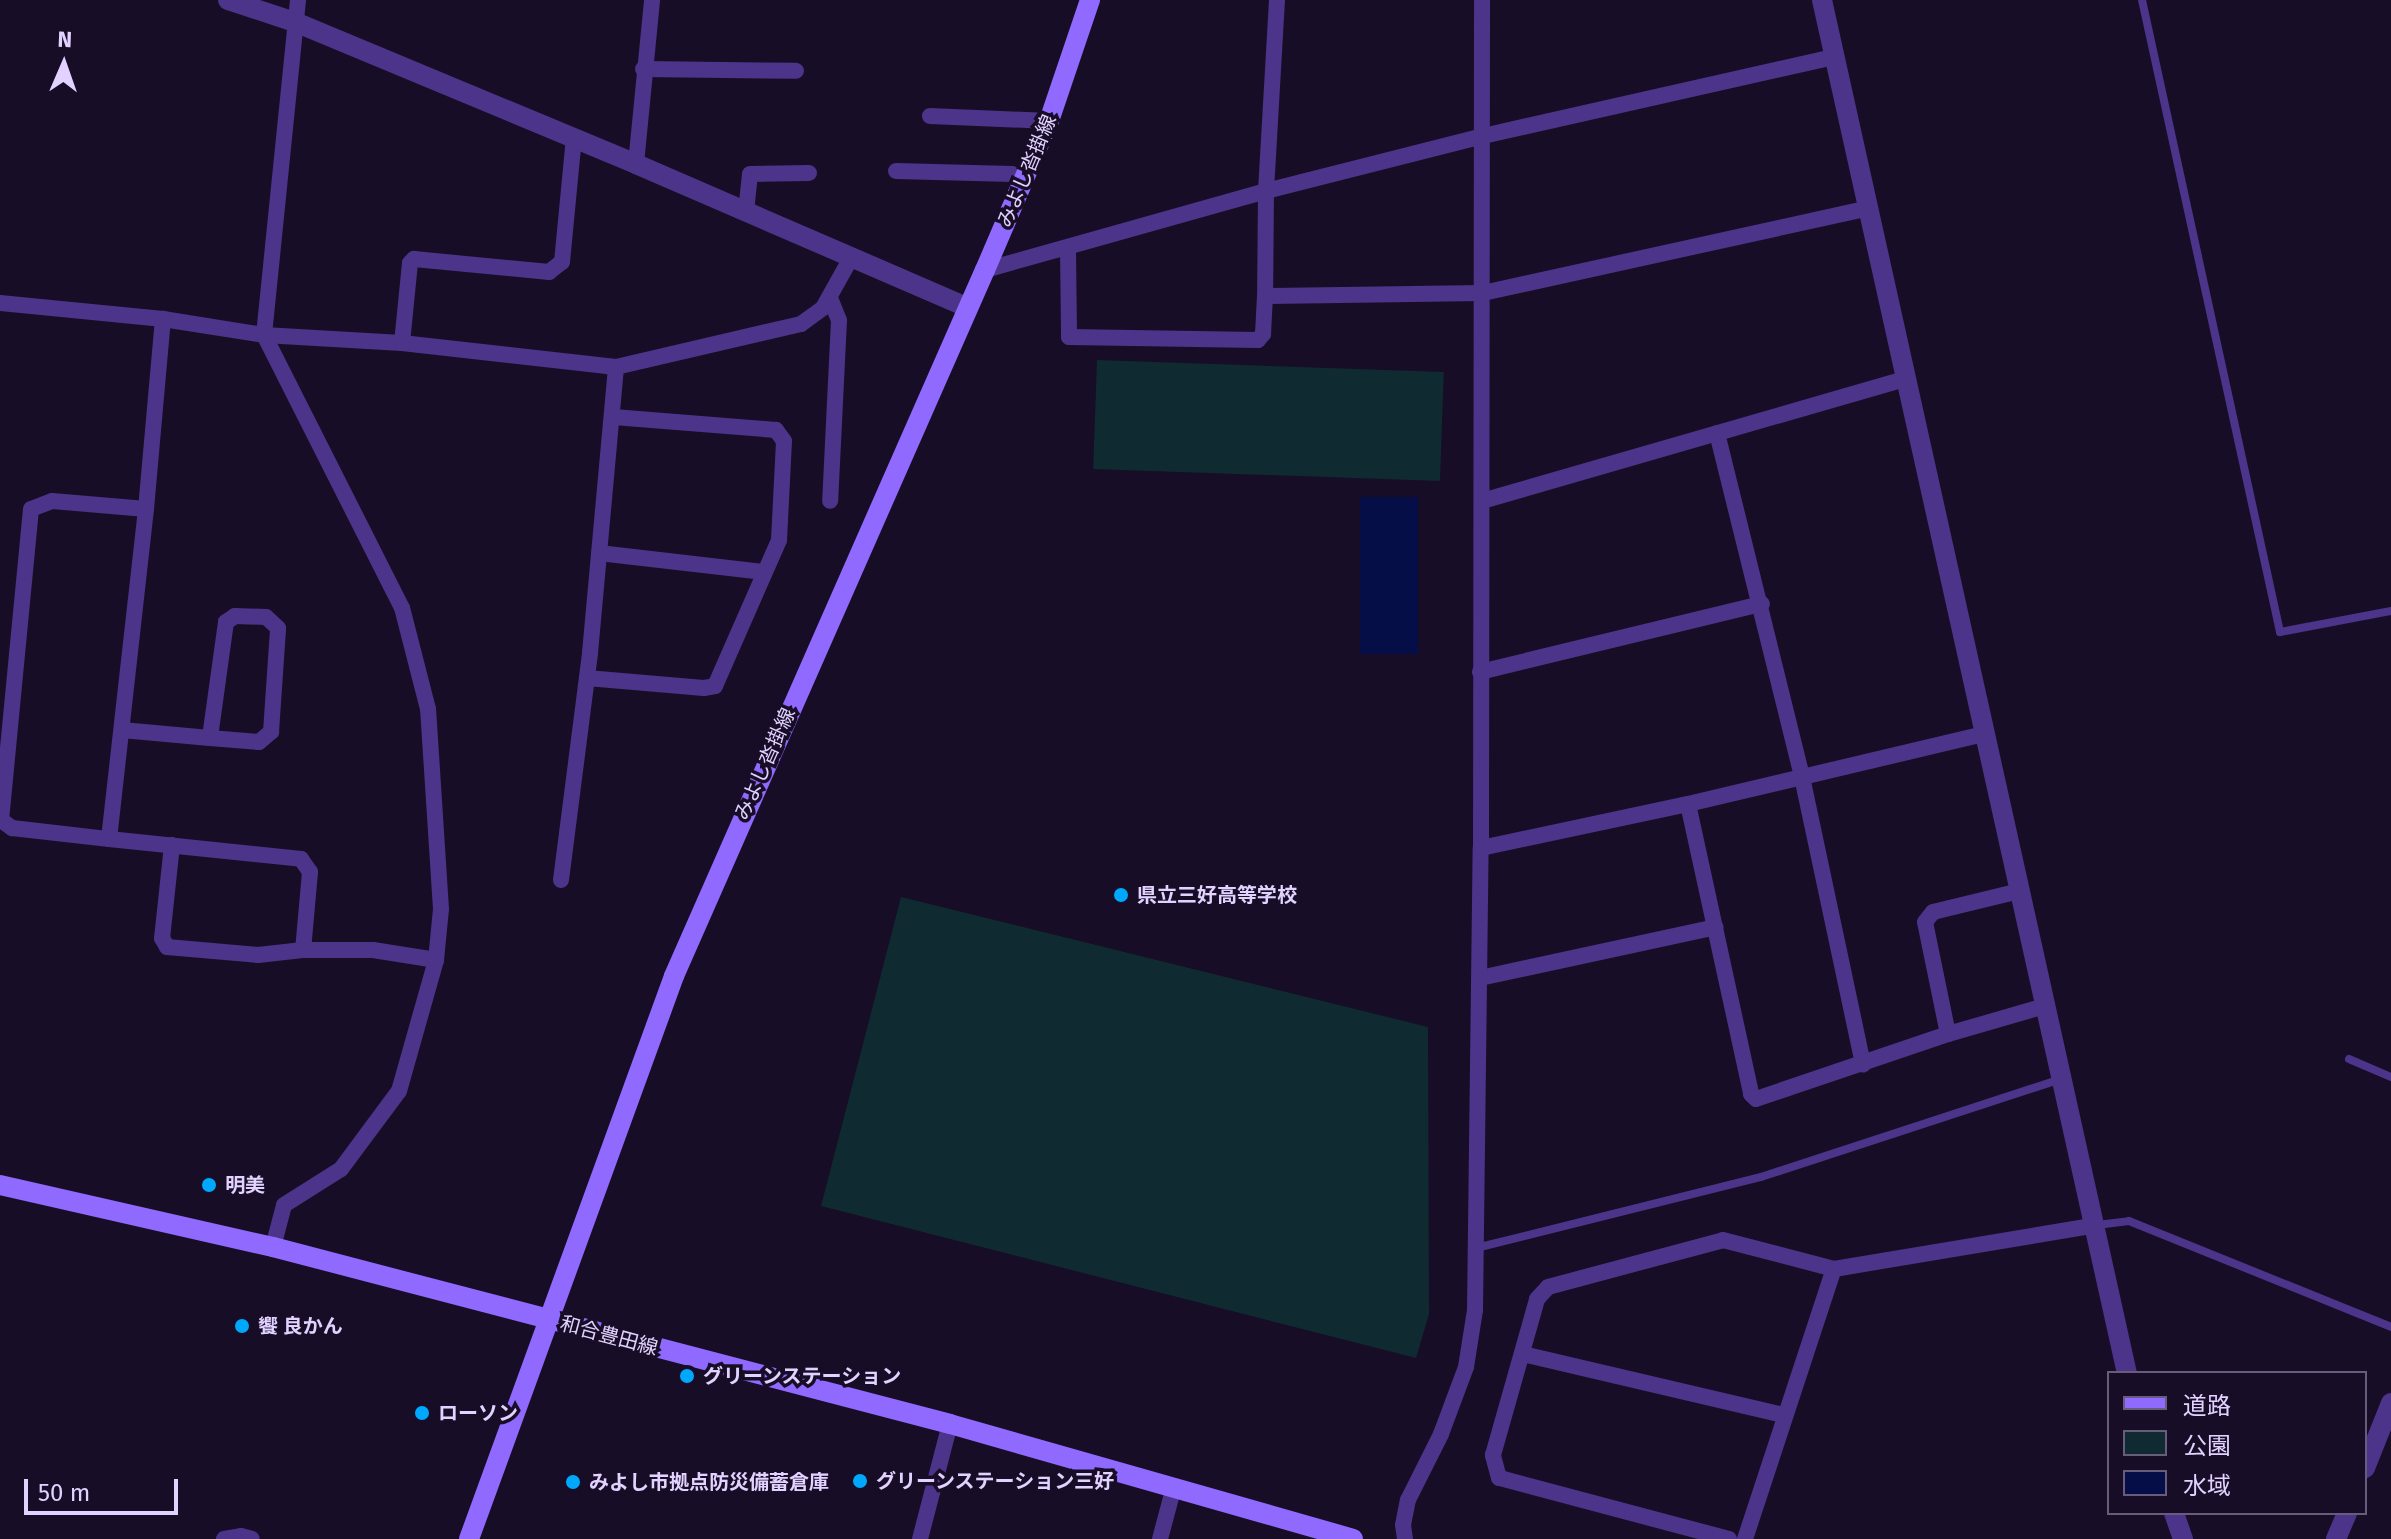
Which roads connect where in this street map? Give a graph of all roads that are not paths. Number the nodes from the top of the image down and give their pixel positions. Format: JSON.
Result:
{"nodes":[{"id":1,"x":228,"y":0,"type":"edge"},
{"id":2,"x":298,"y":0,"type":"edge"},
{"id":3,"x":652,"y":0,"type":"edge"},
{"id":4,"x":1090,"y":0,"type":"edge"},
{"id":5,"x":1277,"y":0,"type":"edge"},
{"id":6,"x":1482,"y":0,"type":"edge"},
{"id":7,"x":1822,"y":0,"type":"edge"},
{"id":8,"x":2142,"y":0,"type":"edge"},
{"id":9,"x":295,"y":22,"type":"junction"},
{"id":10,"x":1834,"y":57,"type":"junction"},
{"id":11,"x":643,"y":69,"type":"junction"},
{"id":12,"x":796,"y":71,"type":"dead end"},
{"id":13,"x":930,"y":116,"type":"dead end"},
{"id":14,"x":1049,"y":121,"type":"junction"},
{"id":15,"x":1483,"y":136,"type":"junction"},
{"id":16,"x":574,"y":138,"type":"junction"},
{"id":17,"x":636,"y":164,"type":"junction"},
{"id":18,"x":896,"y":171,"type":"dead end"},
{"id":19,"x":809,"y":173,"type":"dead end"},
{"id":20,"x":1023,"y":180,"type":"junction"},
{"id":21,"x":1266,"y":191,"type":"junction"},
{"id":22,"x":1869,"y":208,"type":"junction"},
{"id":23,"x":746,"y":212,"type":"junction"},
{"id":24,"x":1068,"y":250,"type":"junction"},
{"id":25,"x":851,"y":258,"type":"junction"},
{"id":26,"x":985,"y":270,"type":"junction"},
{"id":27,"x":1483,"y":293,"type":"junction"},
{"id":28,"x":1265,"y":296,"type":"junction"},
{"id":29,"x":830,"y":298,"type":"junction"},
{"id":30,"x":0,"y":303,"type":"edge"},
{"id":31,"x":967,"y":307,"type":"junction"},
{"id":32,"x":163,"y":319,"type":"junction"},
{"id":33,"x":264,"y":335,"type":"junction"},
{"id":34,"x":402,"y":343,"type":"junction"},
{"id":35,"x":616,"y":367,"type":"junction"},
{"id":36,"x":1905,"y":379,"type":"junction"},
{"id":37,"x":614,"y":417,"type":"junction"},
{"id":38,"x":1717,"y":433,"type":"junction"},
{"id":39,"x":830,"y":501,"type":"dead end"},
{"id":40,"x":1482,"y":501,"type":"junction"},
{"id":41,"x":146,"y":509,"type":"junction"},
{"id":42,"x":599,"y":553,"type":"junction"},
{"id":43,"x":764,"y":572,"type":"junction"},
{"id":44,"x":1762,"y":604,"type":"junction"},
{"id":45,"x":2391,"y":611,"type":"edge"},
{"id":46,"x":1480,"y":672,"type":"junction"},
{"id":47,"x":587,"y":678,"type":"junction"},
{"id":48,"x":122,"y":730,"type":"junction"},
{"id":49,"x":1985,"y":734,"type":"junction"},
{"id":50,"x":210,"y":738,"type":"junction"},
{"id":51,"x":1802,"y":777,"type":"junction"},
{"id":52,"x":1688,"y":804,"type":"junction"},
{"id":53,"x":109,"y":839,"type":"junction"},
{"id":54,"x":172,"y":845,"type":"junction"},
{"id":55,"x":1481,"y":848,"type":"junction"},
{"id":56,"x":561,"y":880,"type":"dead end"},
{"id":57,"x":2019,"y":891,"type":"junction"},
{"id":58,"x":1716,"y":927,"type":"junction"},
{"id":59,"x":303,"y":950,"type":"junction"},
{"id":60,"x":436,"y":960,"type":"junction"},
{"id":61,"x":1480,"y":978,"type":"junction"},
{"id":62,"x":2045,"y":1006,"type":"junction"},
{"id":63,"x":1948,"y":1034,"type":"junction"},
{"id":64,"x":2349,"y":1059,"type":"dead end"},
{"id":65,"x":1863,"y":1065,"type":"junction"},
{"id":66,"x":2391,"y":1077,"type":"edge"},
{"id":67,"x":2062,"y":1079,"type":"junction"},
{"id":68,"x":0,"y":1185,"type":"edge"},
{"id":69,"x":2096,"y":1225,"type":"junction"},
{"id":70,"x":273,"y":1247,"type":"junction"},
{"id":71,"x":1476,"y":1248,"type":"junction"},
{"id":72,"x":1834,"y":1269,"type":"junction"},
{"id":73,"x":548,"y":1320,"type":"junction"},
{"id":74,"x":2391,"y":1327,"type":"edge"},
{"id":75,"x":1523,"y":1354,"type":"junction"},
{"id":76,"x":2127,"y":1371,"type":"edge"},
{"id":77,"x":2391,"y":1403,"type":"edge"},
{"id":78,"x":1784,"y":1415,"type":"junction"},
{"id":79,"x":950,"y":1424,"type":"junction"},
{"id":80,"x":2367,"y":1463,"type":"edge"},
{"id":81,"x":1173,"y":1490,"type":"junction"},
{"id":82,"x":2175,"y":1515,"type":"edge"},
{"id":83,"x":2346,"y":1515,"type":"edge"},
{"id":84,"x":224,"y":1539,"type":"edge"},
{"id":85,"x":252,"y":1539,"type":"edge"},
{"id":86,"x":469,"y":1539,"type":"edge"},
{"id":87,"x":920,"y":1539,"type":"edge"},
{"id":88,"x":1160,"y":1539,"type":"edge"},
{"id":89,"x":1353,"y":1539,"type":"edge"},
{"id":90,"x":1405,"y":1539,"type":"edge"},
{"id":91,"x":1729,"y":1539,"type":"edge"},
{"id":92,"x":1745,"y":1539,"type":"edge"},
{"id":93,"x":2183,"y":1539,"type":"edge"},
{"id":94,"x":2336,"y":1539,"type":"edge"}],
"edges":[{"from":1,"to":9,"type":"street"},
{"from":2,"to":9,"type":"street"},
{"from":3,"to":11,"type":"street"},
{"from":4,"to":14,"type":"main road","name":"みよし沓掛線"},
{"from":5,"to":21,"type":"street"},
{"from":6,"to":15,"type":"street"},
{"from":7,"to":10,"type":"street"},
{"from":8,"to":45,"type":"lane"},
{"from":9,"to":16,"type":"street"},
{"from":9,"to":33,"type":"street"},
{"from":10,"to":15,"type":"street"},
{"from":10,"to":22,"type":"street"},
{"from":11,"to":12,"type":"street"},
{"from":11,"to":17,"type":"street"},
{"from":13,"to":14,"type":"street"},
{"from":14,"to":20,"type":"main road","name":"みよし沓掛線"},
{"from":15,"to":21,"type":"street"},
{"from":15,"to":27,"type":"street"},
{"from":16,"to":17,"type":"street"},
{"from":16,"to":34,"type":"street"},
{"from":17,"to":23,"type":"street"},
{"from":18,"to":20,"type":"street"},
{"from":19,"to":23,"type":"street"},
{"from":20,"to":26,"type":"main road","name":"みよし沓掛線"},
{"from":21,"to":24,"type":"street"},
{"from":21,"to":28,"type":"street"},
{"from":22,"to":27,"type":"street"},
{"from":22,"to":36,"type":"street"},
{"from":23,"to":25,"type":"street"},
{"from":24,"to":26,"type":"street"},
{"from":24,"to":28,"type":"street"},
{"from":25,"to":29,"type":"street"},
{"from":25,"to":31,"type":"street"},
{"from":26,"to":31,"type":"main road","name":"みよし沓掛線"},
{"from":27,"to":28,"type":"street"},
{"from":27,"to":40,"type":"street"},
{"from":29,"to":35,"type":"street"},
{"from":29,"to":39,"type":"street"},
{"from":30,"to":32,"type":"street"},
{"from":31,"to":73,"type":"main road","name":"みよし沓掛線"},
{"from":32,"to":33,"type":"street"},
{"from":32,"to":41,"type":"street"},
{"from":33,"to":34,"type":"street"},
{"from":33,"to":60,"type":"street"},
{"from":34,"to":35,"type":"street"},
{"from":35,"to":37,"type":"street"},
{"from":36,"to":38,"type":"street"},
{"from":36,"to":49,"type":"street"},
{"from":37,"to":42,"type":"street"},
{"from":37,"to":43,"type":"street"},
{"from":38,"to":40,"type":"street"},
{"from":38,"to":44,"type":"street"},
{"from":40,"to":46,"type":"street"},
{"from":41,"to":48,"type":"street"},
{"from":41,"to":53,"type":"street"},
{"from":42,"to":43,"type":"street"},
{"from":42,"to":47,"type":"street"},
{"from":43,"to":47,"type":"street"},
{"from":44,"to":46,"type":"street"},
{"from":44,"to":51,"type":"street"},
{"from":46,"to":55,"type":"street"},
{"from":47,"to":56,"type":"street"},
{"from":48,"to":50,"type":"street"},
{"from":48,"to":53,"type":"street"},
{"from":49,"to":51,"type":"street"},
{"from":49,"to":57,"type":"street"},
{"from":50,"to":50,"type":"street"},
{"from":51,"to":52,"type":"street"},
{"from":51,"to":65,"type":"street"},
{"from":52,"to":55,"type":"street"},
{"from":52,"to":58,"type":"street"},
{"from":53,"to":54,"type":"street"},
{"from":54,"to":59,"type":"street"},
{"from":54,"to":59,"type":"street"},
{"from":55,"to":61,"type":"street"},
{"from":57,"to":62,"type":"street"},
{"from":57,"to":63,"type":"street"},
{"from":58,"to":61,"type":"street"},
{"from":58,"to":65,"type":"street"},
{"from":59,"to":60,"type":"street"},
{"from":60,"to":70,"type":"street"},
{"from":61,"to":71,"type":"street"},
{"from":62,"to":63,"type":"street"},
{"from":62,"to":67,"type":"street"},
{"from":63,"to":65,"type":"street"},
{"from":64,"to":66,"type":"lane"},
{"from":67,"to":69,"type":"street"},
{"from":67,"to":71,"type":"lane"},
{"from":68,"to":70,"type":"main road","name":"和合豊田線"},
{"from":69,"to":72,"type":"street"},
{"from":69,"to":74,"type":"lane"},
{"from":69,"to":76,"type":"street"},
{"from":70,"to":73,"type":"main road","name":"和合豊田線"},
{"from":71,"to":90,"type":"street"},
{"from":72,"to":75,"type":"street"},
{"from":72,"to":78,"type":"street"},
{"from":73,"to":79,"type":"main road","name":"和合豊田線"},
{"from":73,"to":86,"type":"main road","name":"みよし沓掛線"},
{"from":75,"to":78,"type":"street"},
{"from":75,"to":91,"type":"street"},
{"from":77,"to":80,"type":"street"},
{"from":78,"to":92,"type":"street"},
{"from":79,"to":81,"type":"main road","name":"和合豊田線"},
{"from":79,"to":87,"type":"street"},
{"from":81,"to":88,"type":"street"},
{"from":81,"to":89,"type":"main road","name":"和合豊田線"},
{"from":82,"to":93,"type":"street"},
{"from":83,"to":94,"type":"street"},
{"from":84,"to":85,"type":"street"}]}
